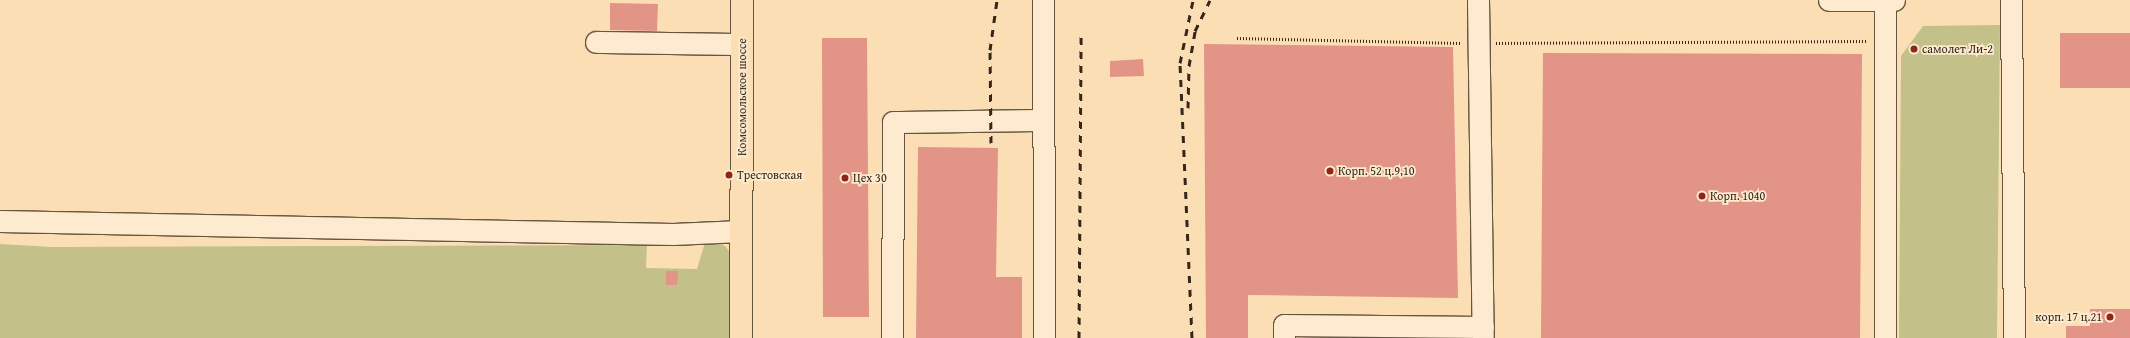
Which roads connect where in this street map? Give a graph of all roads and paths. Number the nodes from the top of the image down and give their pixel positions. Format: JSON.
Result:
{"nodes":[{"id":1,"x":742,"y":0,"type":"edge"},
{"id":2,"x":1043,"y":0,"type":"edge"},
{"id":3,"x":1478,"y":0,"type":"edge"},
{"id":4,"x":1829,"y":0,"type":"edge"},
{"id":5,"x":1885,"y":0,"type":"edge"},
{"id":6,"x":1894,"y":0,"type":"edge"},
{"id":7,"x":2011,"y":0,"type":"edge"},
{"id":8,"x":1237,"y":38,"type":"dead end"},
{"id":9,"x":1885,"y":41,"type":"junction"},
{"id":10,"x":596,"y":42,"type":"dead end"},
{"id":11,"x":1479,"y":43,"type":"junction"},
{"id":12,"x":742,"y":44,"type":"junction"},
{"id":13,"x":1043,"y":120,"type":"junction"},
{"id":14,"x":0,"y":221,"type":"edge"},
{"id":15,"x":741,"y":231,"type":"junction"},
{"id":16,"x":1483,"y":332,"type":"edge"},
{"id":17,"x":741,"y":338,"type":"edge"},
{"id":18,"x":892,"y":338,"type":"edge"},
{"id":19,"x":1044,"y":338,"type":"edge"},
{"id":20,"x":1284,"y":338,"type":"edge"},
{"id":21,"x":1885,"y":338,"type":"edge"},
{"id":22,"x":2014,"y":338,"type":"edge"}],
"edges":[{"from":1,"to":12,"type":"main road","name":"Комсомольское шоссе"},
{"from":2,"to":13,"type":"street"},
{"from":3,"to":11,"type":"street"},
{"from":4,"to":5,"type":"street"},
{"from":5,"to":6,"type":"street"},
{"from":5,"to":9,"type":"street"},
{"from":7,"to":22,"type":"street"},
{"from":8,"to":11,"type":"path"},
{"from":9,"to":11,"type":"path"},
{"from":9,"to":21,"type":"street"},
{"from":10,"to":12,"type":"street"},
{"from":11,"to":16,"type":"street"},
{"from":12,"to":15,"type":"main road","name":"Комсомольское шоссе"},
{"from":13,"to":18,"type":"street"},
{"from":13,"to":19,"type":"street"},
{"from":14,"to":15,"type":"street"},
{"from":15,"to":17,"type":"main road","name":"Комсомольское шоссе"},
{"from":16,"to":20,"type":"street"}]}
